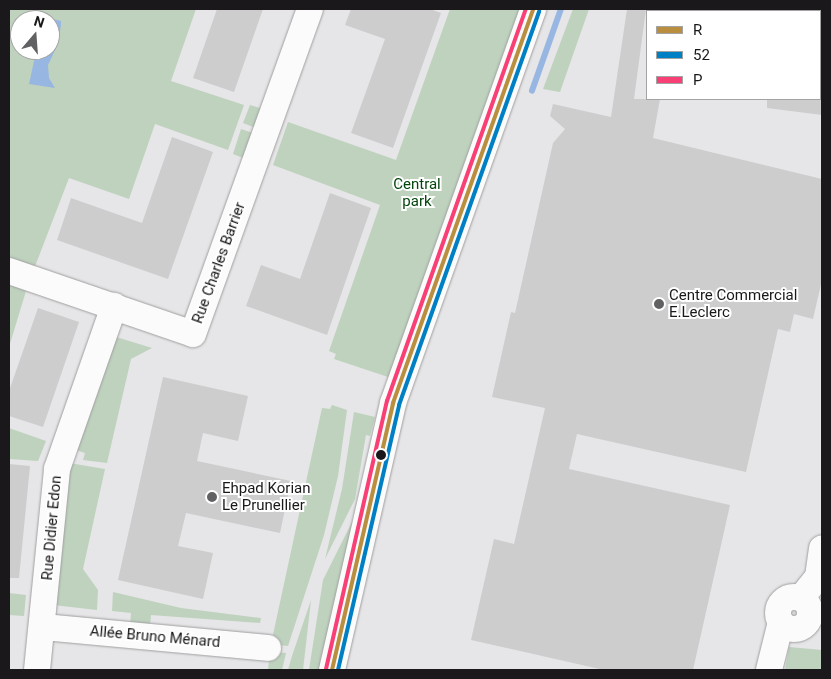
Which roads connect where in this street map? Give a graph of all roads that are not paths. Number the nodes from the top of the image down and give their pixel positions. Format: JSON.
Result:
{"nodes":[{"id":1,"x":310,"y":9,"type":"edge"},
{"id":2,"x":534,"y":9,"type":"edge"},
{"id":3,"x":9,"y":271,"type":"edge"},
{"id":4,"x":114,"y":306,"type":"junction"},
{"id":5,"x":822,"y":548,"type":"edge"},
{"id":6,"x":43,"y":627,"type":"junction"},
{"id":7,"x":268,"y":648,"type":"dead end"},
{"id":8,"x":38,"y":670,"type":"edge"},
{"id":9,"x":332,"y":670,"type":"edge"},
{"id":10,"x":769,"y":670,"type":"edge"}],
"edges":[{"from":1,"to":4,"type":"street","name":"Rue Charles Barrier"},
{"from":2,"to":9,"type":"street"},
{"from":3,"to":4,"type":"street","name":"Rue Charles Barrier"},
{"from":4,"to":6,"type":"street","name":"Rue Didier Edon"},
{"from":5,"to":10,"type":"street"},
{"from":6,"to":7,"type":"street","name":"Allée Bruno Ménard"},
{"from":6,"to":8,"type":"street","name":"Rue Didier Edon"}]}
